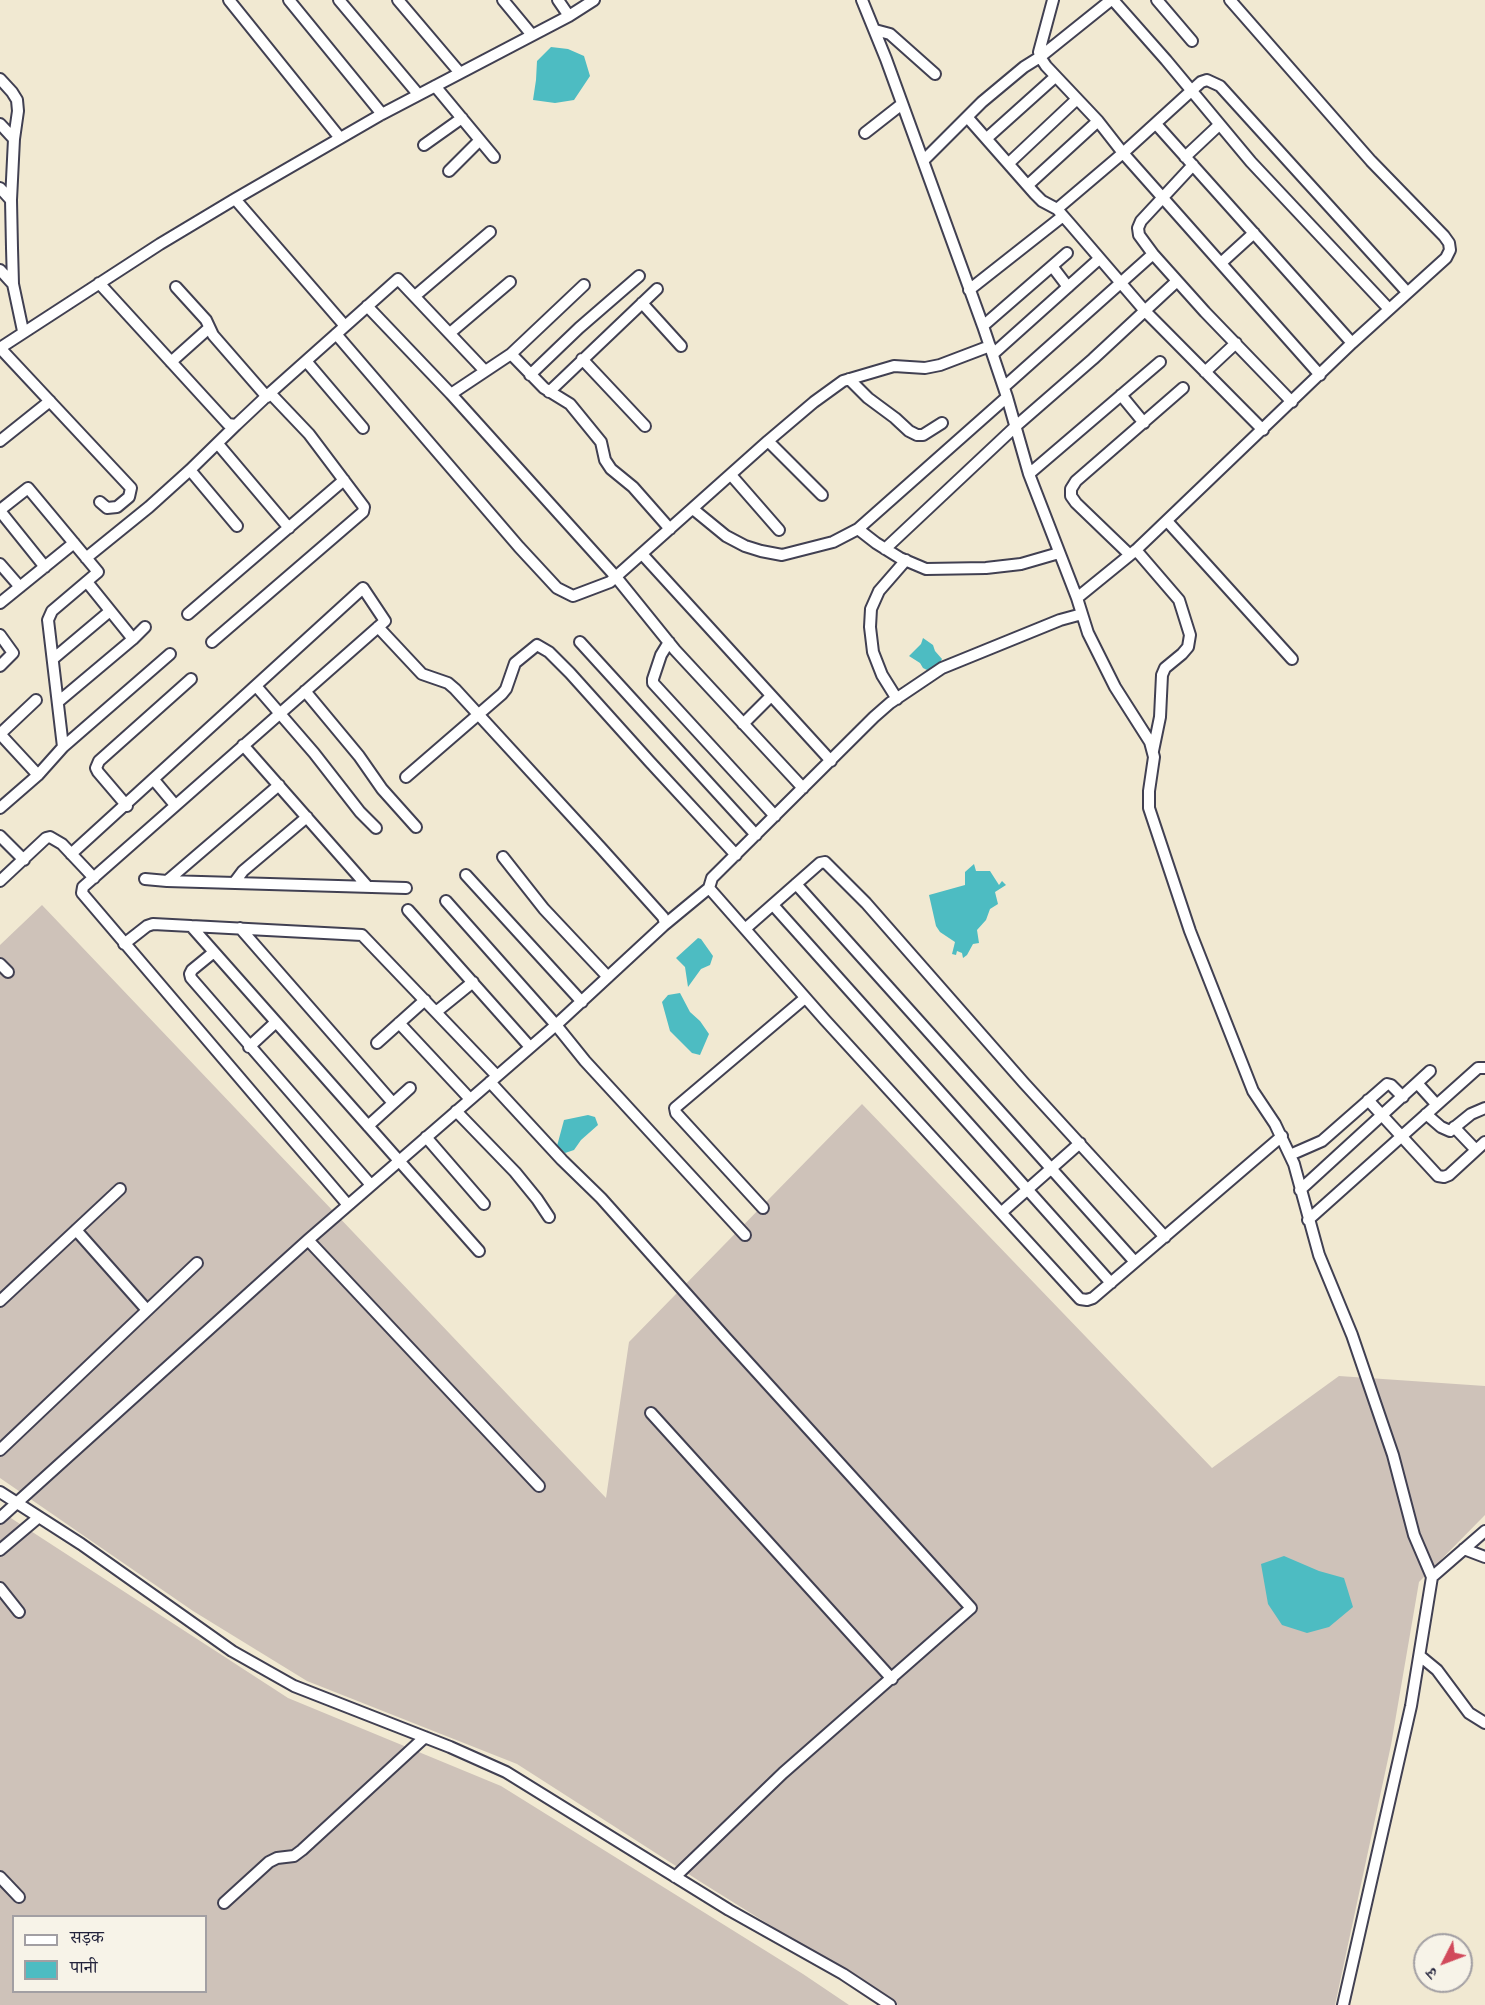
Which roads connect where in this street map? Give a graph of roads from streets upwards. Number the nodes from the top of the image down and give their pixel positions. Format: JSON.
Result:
{"nodes":[{"id":1,"x":229,"y":0,"type":"edge"},
{"id":2,"x":289,"y":0,"type":"edge"},
{"id":3,"x":339,"y":0,"type":"edge"},
{"id":4,"x":398,"y":0,"type":"edge"},
{"id":5,"x":502,"y":0,"type":"edge"},
{"id":6,"x":558,"y":0,"type":"edge"},
{"id":7,"x":594,"y":0,"type":"edge"},
{"id":8,"x":1053,"y":0,"type":"edge"},
{"id":9,"x":1112,"y":0,"type":"edge"},
{"id":10,"x":1157,"y":0,"type":"edge"},
{"id":11,"x":1230,"y":0,"type":"edge"},
{"id":12,"x":866,"y":2,"type":"edge"},
{"id":13,"x":569,"y":16,"type":"junction"},
{"id":14,"x":875,"y":30,"type":"junction"},
{"id":15,"x":532,"y":35,"type":"junction"},
{"id":16,"x":1192,"y":40,"type":"dead end"},
{"id":17,"x":1040,"y":57,"type":"junction"},
{"id":18,"x":460,"y":73,"type":"junction"},
{"id":19,"x":935,"y":74,"type":"dead end"},
{"id":20,"x":1055,"y":77,"type":"junction"},
{"id":21,"x":0,"y":79,"type":"edge"},
{"id":22,"x":435,"y":86,"type":"junction"},
{"id":23,"x":1191,"y":91,"type":"junction"},
{"id":24,"x":418,"y":94,"type":"junction"},
{"id":25,"x":1077,"y":99,"type":"junction"},
{"id":26,"x":902,"y":104,"type":"junction"},
{"id":27,"x":382,"y":114,"type":"junction"},
{"id":28,"x":462,"y":118,"type":"junction"},
{"id":29,"x":968,"y":118,"type":"junction"},
{"id":30,"x":1098,"y":121,"type":"junction"},
{"id":31,"x":0,"y":124,"type":"edge"},
{"id":32,"x":1156,"y":124,"type":"junction"},
{"id":33,"x":1219,"y":125,"type":"junction"},
{"id":34,"x":865,"y":134,"type":"dead end"},
{"id":35,"x":14,"y":138,"type":"junction"},
{"id":36,"x":340,"y":138,"type":"junction"},
{"id":37,"x":987,"y":138,"type":"junction"},
{"id":38,"x":480,"y":140,"type":"junction"},
{"id":39,"x":424,"y":145,"type":"dead end"},
{"id":40,"x":1123,"y":153,"type":"junction"},
{"id":41,"x":495,"y":157,"type":"dead end"},
{"id":42,"x":1185,"y":157,"type":"junction"},
{"id":43,"x":923,"y":161,"type":"junction"},
{"id":44,"x":1009,"y":163,"type":"junction"},
{"id":45,"x":1193,"y":165,"type":"junction"},
{"id":46,"x":448,"y":171,"type":"dead end"},
{"id":47,"x":1028,"y":185,"type":"junction"},
{"id":48,"x":0,"y":188,"type":"edge"},
{"id":49,"x":1162,"y":197,"type":"junction"},
{"id":50,"x":236,"y":199,"type":"junction"},
{"id":51,"x":10,"y":200,"type":"junction"},
{"id":52,"x":1060,"y":212,"type":"junction"},
{"id":53,"x":490,"y":232,"type":"dead end"},
{"id":54,"x":1254,"y":233,"type":"junction"},
{"id":55,"x":1067,"y":253,"type":"dead end"},
{"id":56,"x":1153,"y":254,"type":"junction"},
{"id":57,"x":1099,"y":259,"type":"junction"},
{"id":58,"x":1221,"y":263,"type":"junction"},
{"id":59,"x":1052,"y":266,"type":"junction"},
{"id":60,"x":0,"y":270,"type":"edge"},
{"id":61,"x":639,"y":276,"type":"dead end"},
{"id":62,"x":1177,"y":281,"type":"junction"},
{"id":63,"x":510,"y":282,"type":"dead end"},
{"id":64,"x":99,"y":283,"type":"junction"},
{"id":65,"x":1121,"y":283,"type":"junction"},
{"id":66,"x":13,"y":284,"type":"junction"},
{"id":67,"x":584,"y":285,"type":"dead end"},
{"id":68,"x":1068,"y":286,"type":"junction"},
{"id":69,"x":176,"y":287,"type":"dead end"},
{"id":70,"x":657,"y":289,"type":"dead end"},
{"id":71,"x":969,"y":290,"type":"junction"},
{"id":72,"x":1407,"y":292,"type":"junction"},
{"id":73,"x":415,"y":296,"type":"junction"},
{"id":74,"x":642,"y":303,"type":"junction"},
{"id":75,"x":367,"y":306,"type":"junction"},
{"id":76,"x":1389,"y":309,"type":"junction"},
{"id":77,"x":1145,"y":311,"type":"junction"},
{"id":78,"x":983,"y":326,"type":"junction"},
{"id":79,"x":209,"y":328,"type":"junction"},
{"id":80,"x":341,"y":330,"type":"junction"},
{"id":81,"x":23,"y":331,"type":"junction"},
{"id":82,"x":450,"y":333,"type":"junction"},
{"id":83,"x":1236,"y":343,"type":"junction"},
{"id":84,"x":1352,"y":343,"type":"junction"},
{"id":85,"x":681,"y":346,"type":"dead end"},
{"id":86,"x":0,"y":348,"type":"edge"},
{"id":87,"x":992,"y":350,"type":"junction"},
{"id":88,"x":511,"y":354,"type":"junction"},
{"id":89,"x":582,"y":359,"type":"junction"},
{"id":90,"x":306,"y":361,"type":"junction"},
{"id":91,"x":171,"y":362,"type":"junction"},
{"id":92,"x":1160,"y":362,"type":"dead end"},
{"id":93,"x":485,"y":371,"type":"junction"},
{"id":94,"x":1205,"y":372,"type":"junction"},
{"id":95,"x":530,"y":375,"type":"junction"},
{"id":96,"x":1320,"y":375,"type":"junction"},
{"id":97,"x":849,"y":379,"type":"junction"},
{"id":98,"x":1183,"y":388,"type":"dead end"},
{"id":99,"x":549,"y":392,"type":"junction"},
{"id":100,"x":1006,"y":392,"type":"junction"},
{"id":101,"x":451,"y":394,"type":"junction"},
{"id":102,"x":1121,"y":394,"type":"junction"},
{"id":103,"x":268,"y":395,"type":"junction"},
{"id":104,"x":50,"y":401,"type":"junction"},
{"id":105,"x":1292,"y":402,"type":"junction"},
{"id":106,"x":942,"y":423,"type":"dead end"},
{"id":107,"x":1144,"y":423,"type":"junction"},
{"id":108,"x":236,"y":425,"type":"junction"},
{"id":109,"x":645,"y":426,"type":"dead end"},
{"id":110,"x":1016,"y":426,"type":"junction"},
{"id":111,"x":363,"y":428,"type":"dead end"},
{"id":112,"x":1263,"y":430,"type":"junction"},
{"id":113,"x":0,"y":441,"type":"edge"},
{"id":114,"x":768,"y":441,"type":"junction"},
{"id":115,"x":218,"y":444,"type":"junction"},
{"id":116,"x":190,"y":470,"type":"junction"},
{"id":117,"x":1029,"y":474,"type":"junction"},
{"id":118,"x":731,"y":475,"type":"junction"},
{"id":119,"x":344,"y":480,"type":"junction"},
{"id":120,"x":822,"y":495,"type":"dead end"},
{"id":121,"x":100,"y":502,"type":"dead end"},
{"id":122,"x":693,"y":509,"type":"junction"},
{"id":123,"x":0,"y":510,"type":"edge"},
{"id":124,"x":1167,"y":521,"type":"junction"},
{"id":125,"x":237,"y":526,"type":"dead end"},
{"id":126,"x":289,"y":528,"type":"junction"},
{"id":127,"x":858,"y":529,"type":"junction"},
{"id":128,"x":670,"y":530,"type":"junction"},
{"id":129,"x":779,"y":530,"type":"dead end"},
{"id":130,"x":74,"y":543,"type":"junction"},
{"id":131,"x":885,"y":549,"type":"junction"},
{"id":132,"x":1059,"y":553,"type":"junction"},
{"id":133,"x":1133,"y":553,"type":"junction"},
{"id":134,"x":642,"y":554,"type":"junction"},
{"id":135,"x":86,"y":558,"type":"junction"},
{"id":136,"x":906,"y":560,"type":"junction"},
{"id":137,"x":0,"y":564,"type":"edge"},
{"id":138,"x":45,"y":567,"type":"junction"},
{"id":139,"x":616,"y":577,"type":"junction"},
{"id":140,"x":87,"y":582,"type":"junction"},
{"id":141,"x":20,"y":587,"type":"junction"},
{"id":142,"x":1077,"y":598,"type":"junction"},
{"id":143,"x":0,"y":603,"type":"edge"},
{"id":144,"x":110,"y":611,"type":"junction"},
{"id":145,"x":188,"y":614,"type":"dead end"},
{"id":146,"x":1082,"y":614,"type":"junction"},
{"id":147,"x":145,"y":627,"type":"dead end"},
{"id":148,"x":378,"y":627,"type":"junction"},
{"id":149,"x":0,"y":635,"type":"edge"},
{"id":150,"x":133,"y":639,"type":"junction"},
{"id":151,"x":212,"y":642,"type":"dead end"},
{"id":152,"x":580,"y":642,"type":"dead end"},
{"id":153,"x":669,"y":642,"type":"junction"},
{"id":154,"x":170,"y":654,"type":"dead end"},
{"id":155,"x":52,"y":659,"type":"junction"},
{"id":156,"x":1292,"y":659,"type":"dead end"},
{"id":157,"x":0,"y":666,"type":"edge"},
{"id":158,"x":191,"y":679,"type":"dead end"},
{"id":159,"x":255,"y":686,"type":"junction"},
{"id":160,"x":305,"y":691,"type":"junction"},
{"id":161,"x":771,"y":696,"type":"junction"},
{"id":162,"x":36,"y":699,"type":"dead end"},
{"id":163,"x":897,"y":699,"type":"junction"},
{"id":164,"x":58,"y":702,"type":"junction"},
{"id":165,"x":280,"y":713,"type":"junction"},
{"id":166,"x":478,"y":716,"type":"junction"},
{"id":167,"x":743,"y":723,"type":"junction"},
{"id":168,"x":0,"y":734,"type":"edge"},
{"id":169,"x":243,"y":745,"type":"junction"},
{"id":170,"x":63,"y":747,"type":"junction"},
{"id":171,"x":1153,"y":751,"type":"junction"},
{"id":172,"x":831,"y":761,"type":"junction"},
{"id":173,"x":38,"y":775,"type":"junction"},
{"id":174,"x":406,"y":777,"type":"dead end"},
{"id":175,"x":154,"y":780,"type":"junction"},
{"id":176,"x":279,"y":785,"type":"junction"},
{"id":177,"x":803,"y":788,"type":"junction"},
{"id":178,"x":175,"y":805,"type":"junction"},
{"id":179,"x":127,"y":806,"type":"junction"},
{"id":180,"x":0,"y":808,"type":"edge"},
{"id":181,"x":775,"y":816,"type":"junction"},
{"id":182,"x":307,"y":817,"type":"junction"},
{"id":183,"x":416,"y":827,"type":"dead end"},
{"id":184,"x":376,"y":828,"type":"dead end"},
{"id":185,"x":756,"y":835,"type":"junction"},
{"id":186,"x":0,"y":836,"type":"edge"},
{"id":187,"x":71,"y":854,"type":"junction"},
{"id":188,"x":736,"y":855,"type":"junction"},
{"id":189,"x":502,"y":857,"type":"dead end"},
{"id":190,"x":24,"y":860,"type":"junction"},
{"id":191,"x":466,"y":875,"type":"dead end"},
{"id":192,"x":94,"y":878,"type":"junction"},
{"id":193,"x":145,"y":879,"type":"dead end"},
{"id":194,"x":0,"y":881,"type":"edge"},
{"id":195,"x":167,"y":881,"type":"junction"},
{"id":196,"x":234,"y":883,"type":"junction"},
{"id":197,"x":796,"y":884,"type":"junction"},
{"id":198,"x":368,"y":887,"type":"junction"},
{"id":199,"x":406,"y":888,"type":"dead end"},
{"id":200,"x":710,"y":888,"type":"junction"},
{"id":201,"x":446,"y":901,"type":"dead end"},
{"id":202,"x":773,"y":905,"type":"junction"},
{"id":203,"x":408,"y":910,"type":"dead end"},
{"id":204,"x":191,"y":926,"type":"junction"},
{"id":205,"x":663,"y":926,"type":"junction"},
{"id":206,"x":240,"y":928,"type":"junction"},
{"id":207,"x":745,"y":929,"type":"junction"},
{"id":208,"x":124,"y":944,"type":"junction"},
{"id":209,"x":214,"y":952,"type":"junction"},
{"id":210,"x":608,"y":977,"type":"junction"},
{"id":211,"x":473,"y":982,"type":"junction"},
{"id":212,"x":805,"y":998,"type":"junction"},
{"id":213,"x":425,"y":1000,"type":"junction"},
{"id":214,"x":582,"y":1002,"type":"junction"},
{"id":215,"x":436,"y":1012,"type":"junction"},
{"id":216,"x":276,"y":1022,"type":"junction"},
{"id":217,"x":399,"y":1023,"type":"junction"},
{"id":218,"x":556,"y":1025,"type":"junction"},
{"id":219,"x":377,"y":1043,"type":"dead end"},
{"id":220,"x":249,"y":1047,"type":"junction"},
{"id":221,"x":530,"y":1047,"type":"junction"},
{"id":222,"x":1485,"y":1068,"type":"edge"},
{"id":223,"x":1430,"y":1071,"type":"dead end"},
{"id":224,"x":494,"y":1079,"type":"junction"},
{"id":225,"x":1417,"y":1083,"type":"junction"},
{"id":226,"x":410,"y":1088,"type":"dead end"},
{"id":227,"x":1403,"y":1096,"type":"junction"},
{"id":228,"x":470,"y":1099,"type":"junction"},
{"id":229,"x":1368,"y":1100,"type":"junction"},
{"id":230,"x":393,"y":1103,"type":"junction"},
{"id":231,"x":1437,"y":1104,"type":"junction"},
{"id":232,"x":456,"y":1111,"type":"junction"},
{"id":233,"x":1484,"y":1111,"type":"edge"},
{"id":234,"x":1426,"y":1114,"type":"junction"},
{"id":235,"x":1382,"y":1116,"type":"junction"},
{"id":236,"x":368,"y":1126,"type":"junction"},
{"id":237,"x":1455,"y":1127,"type":"junction"},
{"id":238,"x":1282,"y":1136,"type":"junction"},
{"id":239,"x":1401,"y":1136,"type":"junction"},
{"id":240,"x":426,"y":1137,"type":"junction"},
{"id":241,"x":1485,"y":1142,"type":"edge"},
{"id":242,"x":1080,"y":1143,"type":"junction"},
{"id":243,"x":1476,"y":1150,"type":"junction"},
{"id":244,"x":1290,"y":1155,"type":"junction"},
{"id":245,"x":399,"y":1161,"type":"junction"},
{"id":246,"x":1051,"y":1169,"type":"junction"},
{"id":247,"x":371,"y":1185,"type":"junction"},
{"id":248,"x":120,"y":1189,"type":"dead end"},
{"id":249,"x":1028,"y":1190,"type":"junction"},
{"id":250,"x":1300,"y":1190,"type":"junction"},
{"id":251,"x":484,"y":1204,"type":"dead end"},
{"id":252,"x":348,"y":1205,"type":"junction"},
{"id":253,"x":763,"y":1208,"type":"dead end"},
{"id":254,"x":1002,"y":1212,"type":"junction"},
{"id":255,"x":549,"y":1217,"type":"dead end"},
{"id":256,"x":1308,"y":1220,"type":"junction"},
{"id":257,"x":76,"y":1230,"type":"junction"},
{"id":258,"x":745,"y":1235,"type":"dead end"},
{"id":259,"x":1165,"y":1238,"type":"junction"},
{"id":260,"x":308,"y":1240,"type":"junction"},
{"id":261,"x":479,"y":1251,"type":"dead end"},
{"id":262,"x":1135,"y":1262,"type":"junction"},
{"id":263,"x":197,"y":1263,"type":"dead end"},
{"id":264,"x":1111,"y":1283,"type":"junction"},
{"id":265,"x":0,"y":1301,"type":"edge"},
{"id":266,"x":147,"y":1310,"type":"junction"},
{"id":267,"x":651,"y":1413,"type":"dead end"},
{"id":268,"x":0,"y":1450,"type":"edge"},
{"id":269,"x":539,"y":1486,"type":"dead end"},
{"id":270,"x":0,"y":1492,"type":"edge"},
{"id":271,"x":18,"y":1502,"type":"junction"},
{"id":272,"x":39,"y":1517,"type":"junction"},
{"id":273,"x":0,"y":1518,"type":"edge"},
{"id":274,"x":1485,"y":1531,"type":"edge"},
{"id":275,"x":1464,"y":1549,"type":"junction"},
{"id":276,"x":0,"y":1550,"type":"edge"},
{"id":277,"x":1485,"y":1557,"type":"edge"},
{"id":278,"x":1432,"y":1577,"type":"junction"},
{"id":279,"x":0,"y":1588,"type":"edge"},
{"id":280,"x":19,"y":1612,"type":"dead end"},
{"id":281,"x":1420,"y":1656,"type":"junction"},
{"id":282,"x":892,"y":1679,"type":"junction"},
{"id":283,"x":1485,"y":1723,"type":"edge"},
{"id":284,"x":425,"y":1737,"type":"junction"},
{"id":285,"x":0,"y":1877,"type":"edge"},
{"id":286,"x":675,"y":1877,"type":"junction"},
{"id":287,"x":19,"y":1897,"type":"dead end"},
{"id":288,"x":224,"y":1903,"type":"dead end"},
{"id":289,"x":890,"y":2005,"type":"edge"},
{"id":290,"x":1344,"y":2005,"type":"edge"}],
"edges":[{"from":1,"to":36,"type":"street"},
{"from":2,"to":27,"type":"street"},
{"from":3,"to":24,"type":"street"},
{"from":4,"to":18,"type":"street"},
{"from":5,"to":15,"type":"street"},
{"from":6,"to":13,"type":"street"},
{"from":7,"to":13,"type":"street"},
{"from":8,"to":17,"type":"street"},
{"from":9,"to":17,"type":"street"},
{"from":9,"to":23,"type":"street"},
{"from":10,"to":16,"type":"street"},
{"from":11,"to":72,"type":"street"},
{"from":12,"to":14,"type":"street"},
{"from":13,"to":15,"type":"street"},
{"from":14,"to":19,"type":"street"},
{"from":14,"to":26,"type":"street"},
{"from":15,"to":18,"type":"street"},
{"from":17,"to":20,"type":"street"},
{"from":17,"to":29,"type":"street"},
{"from":18,"to":22,"type":"street"},
{"from":20,"to":25,"type":"street"},
{"from":20,"to":37,"type":"street"},
{"from":21,"to":35,"type":"street"},
{"from":22,"to":24,"type":"street"},
{"from":22,"to":28,"type":"street"},
{"from":23,"to":32,"type":"street"},
{"from":23,"to":33,"type":"street"},
{"from":23,"to":72,"type":"street"},
{"from":24,"to":27,"type":"street"},
{"from":25,"to":30,"type":"street"},
{"from":25,"to":44,"type":"street"},
{"from":26,"to":34,"type":"street"},
{"from":26,"to":43,"type":"street"},
{"from":27,"to":36,"type":"street"},
{"from":28,"to":38,"type":"street"},
{"from":28,"to":39,"type":"street"},
{"from":29,"to":37,"type":"street"},
{"from":29,"to":43,"type":"street"},
{"from":30,"to":40,"type":"street"},
{"from":30,"to":47,"type":"street"},
{"from":31,"to":35,"type":"street"},
{"from":32,"to":40,"type":"street"},
{"from":32,"to":42,"type":"street"},
{"from":33,"to":42,"type":"street"},
{"from":33,"to":76,"type":"street"},
{"from":35,"to":51,"type":"street"},
{"from":36,"to":50,"type":"street"},
{"from":37,"to":44,"type":"street"},
{"from":38,"to":41,"type":"street"},
{"from":38,"to":46,"type":"street"},
{"from":40,"to":49,"type":"street"},
{"from":40,"to":52,"type":"street"},
{"from":42,"to":45,"type":"street"},
{"from":43,"to":71,"type":"street"},
{"from":44,"to":47,"type":"street"},
{"from":45,"to":49,"type":"street"},
{"from":45,"to":54,"type":"street"},
{"from":47,"to":52,"type":"street"},
{"from":48,"to":51,"type":"street"},
{"from":49,"to":56,"type":"street"},
{"from":49,"to":58,"type":"street"},
{"from":50,"to":64,"type":"street"},
{"from":50,"to":80,"type":"street"},
{"from":51,"to":66,"type":"street"},
{"from":52,"to":57,"type":"street"},
{"from":52,"to":71,"type":"street"},
{"from":53,"to":73,"type":"street"},
{"from":54,"to":58,"type":"street"},
{"from":54,"to":84,"type":"street"},
{"from":55,"to":59,"type":"street"},
{"from":56,"to":62,"type":"street"},
{"from":56,"to":65,"type":"street"},
{"from":57,"to":65,"type":"street"},
{"from":57,"to":68,"type":"street"},
{"from":58,"to":96,"type":"street"},
{"from":59,"to":68,"type":"street"},
{"from":59,"to":78,"type":"street"},
{"from":60,"to":66,"type":"street"},
{"from":61,"to":95,"type":"street"},
{"from":62,"to":77,"type":"street"},
{"from":62,"to":83,"type":"street"},
{"from":63,"to":82,"type":"street"},
{"from":64,"to":81,"type":"street"},
{"from":64,"to":91,"type":"street"},
{"from":65,"to":77,"type":"street"},
{"from":65,"to":100,"type":"street"},
{"from":66,"to":81,"type":"street"},
{"from":67,"to":88,"type":"street"},
{"from":68,"to":87,"type":"street"},
{"from":69,"to":79,"type":"street"},
{"from":70,"to":74,"type":"street"},
{"from":71,"to":78,"type":"street"},
{"from":72,"to":76,"type":"street"},
{"from":73,"to":75,"type":"street"},
{"from":73,"to":82,"type":"street"},
{"from":74,"to":85,"type":"street"},
{"from":74,"to":89,"type":"street"},
{"from":75,"to":80,"type":"street"},
{"from":75,"to":101,"type":"street"},
{"from":76,"to":84,"type":"street"},
{"from":77,"to":94,"type":"street"},
{"from":77,"to":110,"type":"street"},
{"from":78,"to":87,"type":"street"},
{"from":79,"to":91,"type":"street"},
{"from":79,"to":103,"type":"street"},
{"from":80,"to":90,"type":"street"},
{"from":80,"to":139,"type":"street"},
{"from":81,"to":86,"type":"street"},
{"from":82,"to":93,"type":"street"},
{"from":83,"to":94,"type":"street"},
{"from":83,"to":105,"type":"street"},
{"from":84,"to":96,"type":"street"},
{"from":86,"to":104,"type":"street"},
{"from":87,"to":97,"type":"street"},
{"from":87,"to":100,"type":"street"},
{"from":88,"to":93,"type":"street"},
{"from":88,"to":95,"type":"street"},
{"from":89,"to":99,"type":"street"},
{"from":89,"to":109,"type":"street"},
{"from":90,"to":103,"type":"street"},
{"from":90,"to":111,"type":"street"},
{"from":91,"to":108,"type":"street"},
{"from":92,"to":102,"type":"street"},
{"from":93,"to":101,"type":"street"},
{"from":94,"to":112,"type":"street"},
{"from":95,"to":99,"type":"street"},
{"from":96,"to":105,"type":"street"},
{"from":97,"to":106,"type":"street"},
{"from":97,"to":114,"type":"street"},
{"from":98,"to":107,"type":"street"},
{"from":99,"to":128,"type":"street"},
{"from":100,"to":110,"type":"street"},
{"from":100,"to":127,"type":"street"},
{"from":101,"to":139,"type":"street"},
{"from":102,"to":107,"type":"street"},
{"from":102,"to":117,"type":"street"},
{"from":103,"to":108,"type":"street"},
{"from":103,"to":119,"type":"street"},
{"from":104,"to":113,"type":"street"},
{"from":104,"to":121,"type":"street"},
{"from":105,"to":112,"type":"street"},
{"from":107,"to":133,"type":"street"},
{"from":108,"to":115,"type":"street"},
{"from":110,"to":117,"type":"street"},
{"from":110,"to":131,"type":"street"},
{"from":112,"to":124,"type":"street"},
{"from":114,"to":118,"type":"street"},
{"from":114,"to":120,"type":"street"},
{"from":115,"to":116,"type":"street"},
{"from":115,"to":126,"type":"street"},
{"from":116,"to":125,"type":"street"},
{"from":116,"to":135,"type":"street"},
{"from":117,"to":132,"type":"street"},
{"from":118,"to":122,"type":"street"},
{"from":118,"to":129,"type":"street"},
{"from":119,"to":126,"type":"street"},
{"from":119,"to":151,"type":"street"},
{"from":122,"to":127,"type":"street"},
{"from":122,"to":128,"type":"street"},
{"from":123,"to":130,"type":"street"},
{"from":123,"to":138,"type":"street"},
{"from":124,"to":133,"type":"street"},
{"from":124,"to":156,"type":"street"},
{"from":126,"to":145,"type":"street"},
{"from":127,"to":131,"type":"street"},
{"from":128,"to":134,"type":"street"},
{"from":130,"to":135,"type":"street"},
{"from":130,"to":138,"type":"street"},
{"from":131,"to":136,"type":"street"},
{"from":132,"to":136,"type":"street"},
{"from":132,"to":142,"type":"street"},
{"from":133,"to":142,"type":"street"},
{"from":133,"to":171,"type":"street"},
{"from":134,"to":139,"type":"street"},
{"from":134,"to":161,"type":"street"},
{"from":135,"to":140,"type":"street"},
{"from":136,"to":163,"type":"street"},
{"from":137,"to":141,"type":"street"},
{"from":138,"to":141,"type":"street"},
{"from":139,"to":153,"type":"street"},
{"from":140,"to":144,"type":"street"},
{"from":140,"to":155,"type":"street"},
{"from":141,"to":143,"type":"street"},
{"from":142,"to":146,"type":"street"},
{"from":144,"to":150,"type":"street"},
{"from":144,"to":155,"type":"street"},
{"from":146,"to":163,"type":"street"},
{"from":146,"to":171,"type":"street"},
{"from":147,"to":150,"type":"street"},
{"from":148,"to":159,"type":"street"},
{"from":148,"to":160,"type":"street"},
{"from":148,"to":166,"type":"street"},
{"from":149,"to":157,"type":"street"},
{"from":150,"to":164,"type":"street"},
{"from":152,"to":185,"type":"street"},
{"from":153,"to":167,"type":"street"},
{"from":153,"to":181,"type":"street"},
{"from":154,"to":170,"type":"street"},
{"from":155,"to":164,"type":"street"},
{"from":158,"to":179,"type":"street"},
{"from":159,"to":165,"type":"street"},
{"from":159,"to":175,"type":"street"},
{"from":160,"to":165,"type":"street"},
{"from":160,"to":183,"type":"street"},
{"from":161,"to":167,"type":"street"},
{"from":161,"to":172,"type":"street"},
{"from":162,"to":168,"type":"street"},
{"from":163,"to":172,"type":"street"},
{"from":164,"to":170,"type":"street"},
{"from":165,"to":169,"type":"street"},
{"from":165,"to":184,"type":"street"},
{"from":166,"to":174,"type":"street"},
{"from":166,"to":188,"type":"street"},
{"from":166,"to":205,"type":"street"},
{"from":167,"to":177,"type":"street"},
{"from":168,"to":173,"type":"street"},
{"from":169,"to":176,"type":"street"},
{"from":169,"to":178,"type":"street"},
{"from":170,"to":173,"type":"street"},
{"from":171,"to":238,"type":"street"},
{"from":172,"to":177,"type":"street"},
{"from":173,"to":180,"type":"street"},
{"from":175,"to":178,"type":"street"},
{"from":175,"to":179,"type":"street"},
{"from":176,"to":182,"type":"street"},
{"from":176,"to":195,"type":"street"},
{"from":177,"to":181,"type":"street"},
{"from":178,"to":192,"type":"street"},
{"from":179,"to":187,"type":"street"},
{"from":181,"to":185,"type":"street"},
{"from":182,"to":196,"type":"street"},
{"from":182,"to":198,"type":"street"},
{"from":185,"to":188,"type":"street"},
{"from":186,"to":190,"type":"street"},
{"from":187,"to":190,"type":"street"},
{"from":187,"to":192,"type":"street"},
{"from":188,"to":200,"type":"street"},
{"from":189,"to":210,"type":"street"},
{"from":190,"to":194,"type":"street"},
{"from":191,"to":214,"type":"street"},
{"from":192,"to":208,"type":"street"},
{"from":193,"to":195,"type":"street"},
{"from":195,"to":196,"type":"street"},
{"from":196,"to":198,"type":"street"},
{"from":197,"to":202,"type":"street"},
{"from":197,"to":242,"type":"street"},
{"from":197,"to":246,"type":"street"},
{"from":198,"to":199,"type":"street"},
{"from":200,"to":205,"type":"street"},
{"from":200,"to":207,"type":"street"},
{"from":201,"to":218,"type":"street"},
{"from":202,"to":207,"type":"street"},
{"from":202,"to":249,"type":"street"},
{"from":203,"to":211,"type":"street"},
{"from":204,"to":206,"type":"street"},
{"from":204,"to":208,"type":"street"},
{"from":204,"to":209,"type":"street"},
{"from":205,"to":210,"type":"street"},
{"from":206,"to":213,"type":"street"},
{"from":206,"to":230,"type":"street"},
{"from":207,"to":212,"type":"street"},
{"from":208,"to":252,"type":"street"},
{"from":209,"to":216,"type":"street"},
{"from":209,"to":220,"type":"street"},
{"from":210,"to":214,"type":"street"},
{"from":211,"to":215,"type":"street"},
{"from":211,"to":221,"type":"street"},
{"from":212,"to":253,"type":"street"},
{"from":212,"to":254,"type":"street"},
{"from":213,"to":215,"type":"street"},
{"from":213,"to":217,"type":"street"},
{"from":214,"to":218,"type":"street"},
{"from":215,"to":224,"type":"street"},
{"from":216,"to":220,"type":"street"},
{"from":216,"to":236,"type":"street"},
{"from":217,"to":219,"type":"street"},
{"from":217,"to":228,"type":"street"},
{"from":218,"to":221,"type":"street"},
{"from":218,"to":258,"type":"street"},
{"from":220,"to":247,"type":"street"},
{"from":221,"to":224,"type":"street"},
{"from":222,"to":231,"type":"street"},
{"from":223,"to":225,"type":"street"},
{"from":224,"to":228,"type":"street"},
{"from":224,"to":282,"type":"street"},
{"from":225,"to":227,"type":"street"},
{"from":225,"to":231,"type":"street"},
{"from":226,"to":230,"type":"street"},
{"from":227,"to":229,"type":"street"},
{"from":227,"to":235,"type":"street"},
{"from":228,"to":232,"type":"street"},
{"from":229,"to":235,"type":"street"},
{"from":229,"to":244,"type":"street"},
{"from":230,"to":236,"type":"street"},
{"from":231,"to":234,"type":"street"},
{"from":232,"to":240,"type":"street"},
{"from":232,"to":255,"type":"street"},
{"from":233,"to":237,"type":"street"},
{"from":234,"to":237,"type":"street"},
{"from":234,"to":239,"type":"street"},
{"from":235,"to":239,"type":"street"},
{"from":235,"to":250,"type":"street"},
{"from":236,"to":245,"type":"street"},
{"from":237,"to":243,"type":"street"},
{"from":238,"to":244,"type":"street"},
{"from":238,"to":259,"type":"street"},
{"from":239,"to":243,"type":"street"},
{"from":239,"to":256,"type":"street"},
{"from":240,"to":245,"type":"street"},
{"from":240,"to":251,"type":"street"},
{"from":241,"to":243,"type":"street"},
{"from":242,"to":246,"type":"street"},
{"from":242,"to":259,"type":"street"},
{"from":244,"to":250,"type":"street"},
{"from":245,"to":247,"type":"street"},
{"from":245,"to":261,"type":"street"},
{"from":246,"to":249,"type":"street"},
{"from":246,"to":262,"type":"street"},
{"from":247,"to":252,"type":"street"},
{"from":248,"to":257,"type":"street"},
{"from":249,"to":254,"type":"street"},
{"from":249,"to":264,"type":"street"},
{"from":250,"to":256,"type":"street"},
{"from":252,"to":260,"type":"street"},
{"from":254,"to":264,"type":"street"},
{"from":256,"to":278,"type":"street"},
{"from":257,"to":265,"type":"street"},
{"from":257,"to":266,"type":"street"},
{"from":259,"to":262,"type":"street"},
{"from":260,"to":269,"type":"street"},
{"from":260,"to":271,"type":"street"},
{"from":262,"to":264,"type":"street"},
{"from":263,"to":266,"type":"street"},
{"from":266,"to":268,"type":"street"},
{"from":267,"to":282,"type":"street"},
{"from":270,"to":271,"type":"street"},
{"from":271,"to":272,"type":"street"},
{"from":271,"to":273,"type":"street"},
{"from":272,"to":276,"type":"street"},
{"from":272,"to":284,"type":"street"},
{"from":274,"to":275,"type":"street"},
{"from":275,"to":277,"type":"street"},
{"from":275,"to":278,"type":"street"},
{"from":278,"to":281,"type":"street"},
{"from":279,"to":280,"type":"street"},
{"from":281,"to":283,"type":"street"},
{"from":281,"to":290,"type":"street"},
{"from":282,"to":286,"type":"street"},
{"from":284,"to":286,"type":"street"},
{"from":284,"to":288,"type":"street"},
{"from":285,"to":287,"type":"street"},
{"from":286,"to":289,"type":"street"}]}
